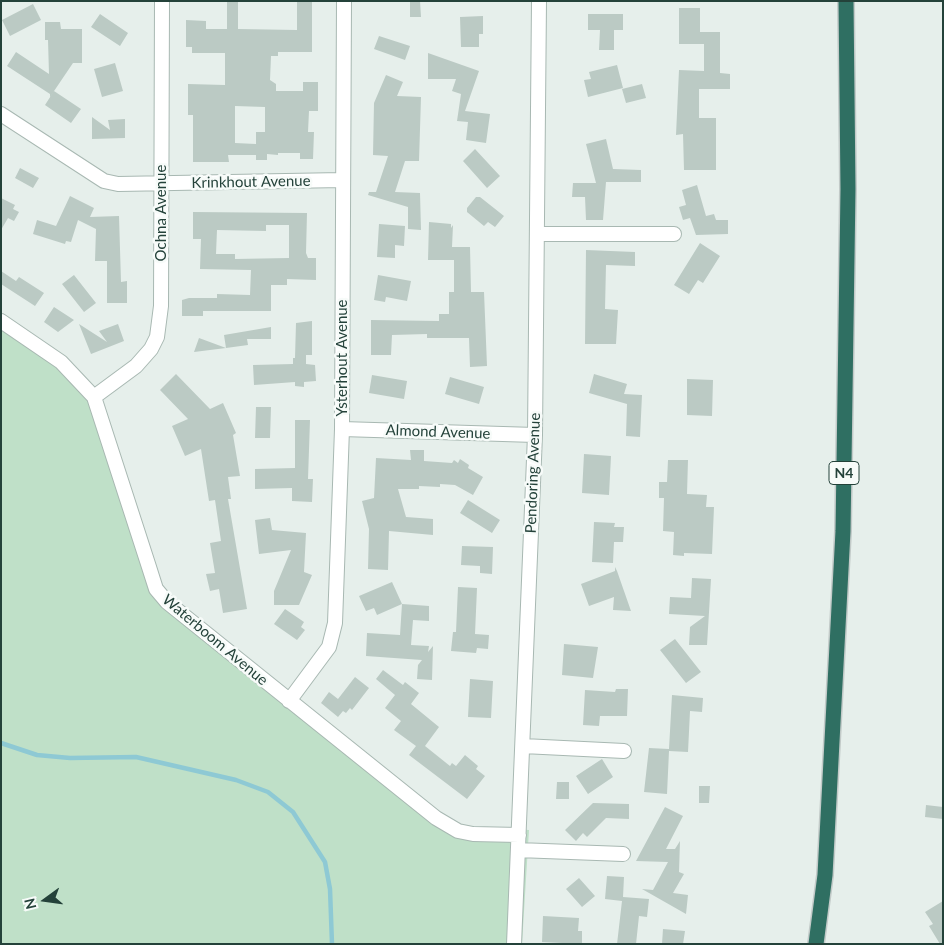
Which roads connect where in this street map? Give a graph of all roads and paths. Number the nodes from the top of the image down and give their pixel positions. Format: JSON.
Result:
{"nodes":[{"id":1,"x":162,"y":1,"type":"edge"},
{"id":2,"x":344,"y":1,"type":"edge"},
{"id":3,"x":539,"y":1,"type":"edge"},
{"id":4,"x":846,"y":1,"type":"edge"},
{"id":5,"x":1,"y":114,"type":"edge"},
{"id":6,"x":342,"y":180,"type":"junction"},
{"id":7,"x":161,"y":184,"type":"junction"},
{"id":8,"x":537,"y":234,"type":"junction"},
{"id":9,"x":674,"y":234,"type":"dead end"},
{"id":10,"x":1,"y":321,"type":"edge"},
{"id":11,"x":94,"y":396,"type":"junction"},
{"id":12,"x":342,"y":429,"type":"junction"},
{"id":13,"x":535,"y":435,"type":"junction"},
{"id":14,"x":288,"y":702,"type":"junction"},
{"id":15,"x":523,"y":746,"type":"junction"},
{"id":16,"x":624,"y":751,"type":"dead end"},
{"id":17,"x":519,"y":835,"type":"junction"},
{"id":18,"x":518,"y":850,"type":"junction"},
{"id":19,"x":622,"y":854,"type":"dead end"},
{"id":20,"x":514,"y":944,"type":"edge"},
{"id":21,"x":816,"y":944,"type":"edge"}],
"edges":[{"from":1,"to":7,"type":"street","name":"Ochna Avenue"},
{"from":2,"to":6,"type":"street","name":"Ysterhout Avenue"},
{"from":3,"to":8,"type":"street","name":"Pendoring Avenue"},
{"from":4,"to":21,"type":"highway","number":"N4"},
{"from":5,"to":7,"type":"street","name":"Krinkhout Avenue"},
{"from":6,"to":7,"type":"street","name":"Krinkhout Avenue"},
{"from":6,"to":12,"type":"street","name":"Ysterhout Avenue"},
{"from":7,"to":11,"type":"street","name":"Ochna Avenue"},
{"from":8,"to":9,"type":"street"},
{"from":8,"to":13,"type":"street","name":"Pendoring Avenue"},
{"from":10,"to":11,"type":"street","name":"Waterboom Avenue"},
{"from":11,"to":14,"type":"street","name":"Waterboom Avenue"},
{"from":12,"to":13,"type":"street","name":"Almond Avenue"},
{"from":12,"to":14,"type":"street","name":"Ysterhout Avenue"},
{"from":13,"to":15,"type":"street","name":"Pendoring Avenue"},
{"from":14,"to":17,"type":"street","name":"Waterboom Avenue"},
{"from":15,"to":16,"type":"street"},
{"from":15,"to":17,"type":"street","name":"Pendoring Avenue"},
{"from":17,"to":18,"type":"street","name":"Pendoring Avenue"},
{"from":18,"to":19,"type":"street"},
{"from":18,"to":20,"type":"street","name":"Pendoring Avenue"}]}
